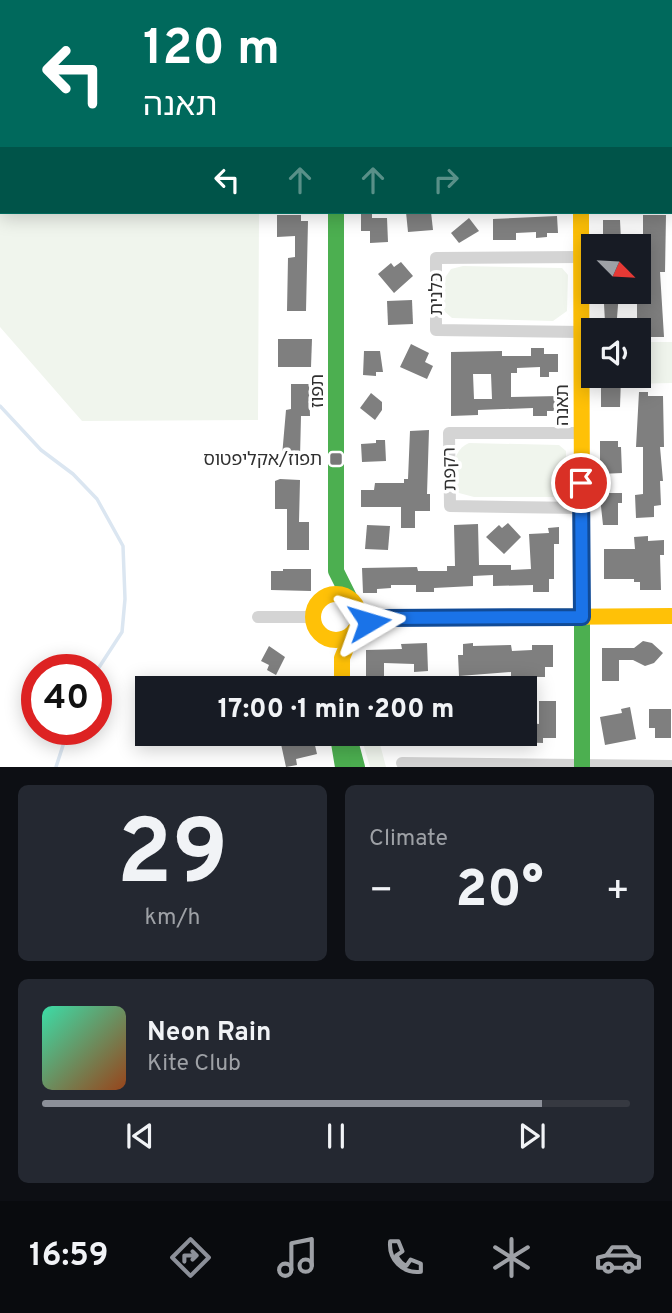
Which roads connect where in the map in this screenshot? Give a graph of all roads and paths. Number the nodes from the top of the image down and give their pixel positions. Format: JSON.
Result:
{"nodes":[{"id":1,"x":336,"y":214,"type":"edge"},
{"id":2,"x":581,"y":214,"type":"edge"},
{"id":3,"x":581,"y":234,"type":"edge"},
{"id":4,"x":581,"y":257,"type":"edge"},
{"id":5,"x":581,"y":332,"type":"edge"},
{"id":6,"x":581,"y":388,"type":"edge"},
{"id":7,"x":581,"y":433,"type":"junction"},
{"id":8,"x":581,"y":508,"type":"junction"},
{"id":9,"x":337,"y":570,"type":"junction"},
{"id":10,"x":323,"y":599,"type":"junction"},
{"id":11,"x":351,"y":600,"type":"junction"},
{"id":12,"x":672,"y":616,"type":"edge"},
{"id":13,"x":258,"y":617,"type":"dead end"},
{"id":14,"x":314,"y":617,"type":"junction"},
{"id":15,"x":582,"y":617,"type":"junction"},
{"id":16,"x":383,"y":618,"type":"junction"},
{"id":17,"x":353,"y":632,"type":"junction"},
{"id":18,"x":323,"y":636,"type":"junction"},
{"id":19,"x":334,"y":676,"type":"edge"},
{"id":20,"x":342,"y":676,"type":"edge"},
{"id":21,"x":340,"y":746,"type":"edge"},
{"id":22,"x":351,"y":746,"type":"edge"},
{"id":23,"x":402,"y":763,"type":"dead end"},
{"id":24,"x":582,"y":765,"type":"edge"},
{"id":25,"x":672,"y":766,"type":"edge"},
{"id":26,"x":343,"y":767,"type":"edge"},
{"id":27,"x":357,"y":767,"type":"edge"}],
"edges":[{"from":1,"to":9,"type":"street","name":"תפוז"},
{"from":2,"to":3,"type":"street","name":"תאנה"},
{"from":4,"to":5,"type":"street","name":"כלנית"},
{"from":6,"to":7,"type":"street","name":"תאנה"},
{"from":7,"to":8,"type":"street","name":"תאנה"},
{"from":7,"to":8,"type":"street","name":"רקפת"},
{"from":8,"to":15,"type":"street","name":"תאנה"},
{"from":9,"to":10,"type":"street","name":"תפוז"},
{"from":9,"to":11,"type":"street","name":"תפוז"},
{"from":10,"to":11,"type":"street"},
{"from":10,"to":14,"type":"street"},
{"from":11,"to":16,"type":"street"},
{"from":11,"to":17,"type":"street"},
{"from":12,"to":15,"type":"street"},
{"from":13,"to":14,"type":"street"},
{"from":14,"to":18,"type":"street"},
{"from":15,"to":16,"type":"street"},
{"from":15,"to":24,"type":"street","name":"תאנה"},
{"from":16,"to":17,"type":"street"},
{"from":17,"to":18,"type":"street"},
{"from":17,"to":20,"type":"street"},
{"from":18,"to":19,"type":"street"},
{"from":21,"to":26,"type":"street"},
{"from":22,"to":27,"type":"street"},
{"from":23,"to":24,"type":"street"},
{"from":24,"to":25,"type":"street"}]}
